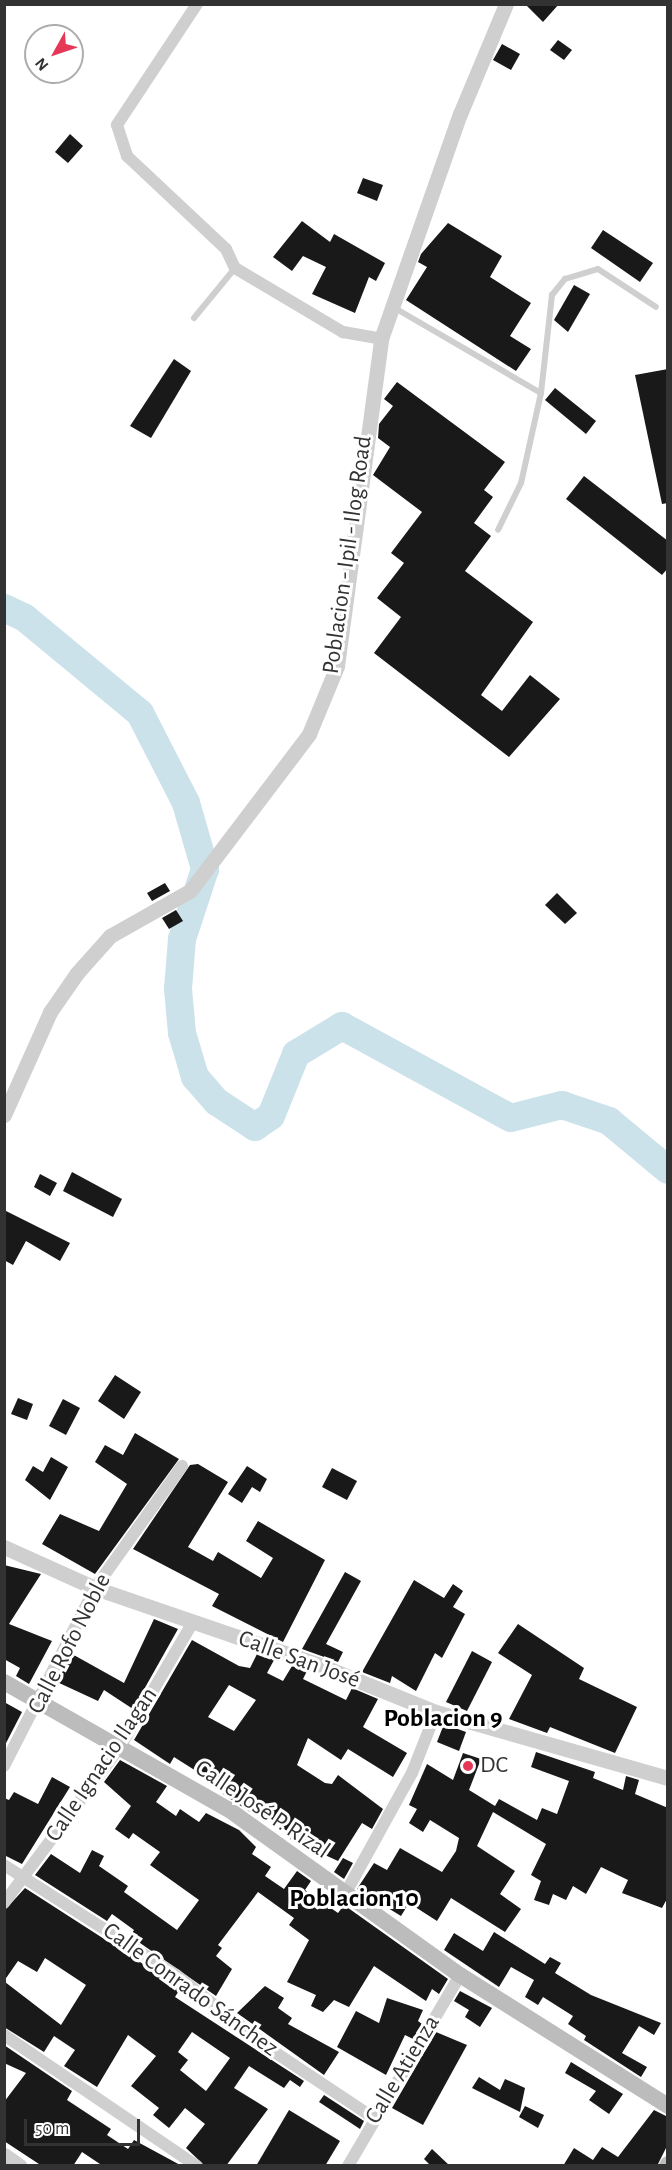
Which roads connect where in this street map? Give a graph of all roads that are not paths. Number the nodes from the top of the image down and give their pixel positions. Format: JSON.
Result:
{"nodes":[{"id":1,"x":197,"y":4,"type":"edge"},
{"id":2,"x":506,"y":4,"type":"edge"},
{"id":3,"x":235,"y":268,"type":"junction"},
{"id":4,"x":390,"y":305,"type":"junction"},
{"id":5,"x":656,"y":307,"type":"dead end"},
{"id":6,"x":194,"y":318,"type":"dead end"},
{"id":7,"x":381,"y":339,"type":"junction"},
{"id":8,"x":542,"y":393,"type":"junction"},
{"id":9,"x":498,"y":530,"type":"dead end"},
{"id":10,"x":4,"y":1115,"type":"edge"},
{"id":11,"x":182,"y":1466,"type":"dead end"},
{"id":12,"x":4,"y":1547,"type":"edge"},
{"id":13,"x":95,"y":1588,"type":"junction"},
{"id":14,"x":193,"y":1622,"type":"junction"},
{"id":15,"x":4,"y":1682,"type":"edge"},
{"id":16,"x":42,"y":1702,"type":"junction"},
{"id":17,"x":436,"y":1712,"type":"junction"},
{"id":18,"x":120,"y":1748,"type":"junction"},
{"id":19,"x":4,"y":1767,"type":"edge"},
{"id":20,"x":668,"y":1778,"type":"edge"},
{"id":21,"x":4,"y":1865,"type":"edge"},
{"id":22,"x":25,"y":1877,"type":"junction"},
{"id":23,"x":344,"y":1896,"type":"junction"},
{"id":24,"x":4,"y":1903,"type":"edge"},
{"id":25,"x":460,"y":1975,"type":"junction"},
{"id":26,"x":7,"y":2042,"type":"edge"},
{"id":27,"x":668,"y":2106,"type":"edge"},
{"id":28,"x":374,"y":2118,"type":"junction"},
{"id":29,"x":4,"y":2155,"type":"edge"},
{"id":30,"x":20,"y":2166,"type":"edge"},
{"id":31,"x":197,"y":2166,"type":"edge"},
{"id":32,"x":348,"y":2166,"type":"edge"}],
"edges":[{"from":1,"to":3,"type":"street"},
{"from":2,"to":4,"type":"street","name":"Poblacion - Ipil - Ilog Road"},
{"from":3,"to":6,"type":"lane"},
{"from":3,"to":7,"type":"street"},
{"from":4,"to":7,"type":"street","name":"Poblacion - Ipil - Ilog Road"},
{"from":4,"to":8,"type":"lane"},
{"from":5,"to":8,"type":"lane"},
{"from":7,"to":10,"type":"street","name":"Poblacion - Ipil - Ilog Road"},
{"from":8,"to":9,"type":"lane"},
{"from":11,"to":13,"type":"street","name":"Calle Rofo Noble"},
{"from":12,"to":13,"type":"street","name":"Calle San José"},
{"from":13,"to":14,"type":"street","name":"Calle San José"},
{"from":13,"to":16,"type":"street","name":"Calle Rofo Noble"},
{"from":14,"to":17,"type":"street","name":"Calle San José"},
{"from":14,"to":18,"type":"street","name":"Calle Ignacio Ilagan"},
{"from":15,"to":16,"type":"main road","name":"Calle José P. Rizal"},
{"from":16,"to":18,"type":"main road","name":"Calle José P. Rizal"},
{"from":16,"to":19,"type":"street","name":"Calle Rofo Noble"},
{"from":17,"to":20,"type":"street","name":"Calle San José"},
{"from":17,"to":23,"type":"street"},
{"from":18,"to":22,"type":"street","name":"Calle Ignacio Ilagan"},
{"from":18,"to":23,"type":"main road","name":"Calle José P. Rizal"},
{"from":21,"to":22,"type":"street","name":"Calle Conrado Sánchez"},
{"from":22,"to":24,"type":"street","name":"Calle Ignacio Ilagan"},
{"from":22,"to":28,"type":"street","name":"Calle Conrado Sánchez"},
{"from":23,"to":25,"type":"main road","name":"Calle José P. Rizal"},
{"from":25,"to":27,"type":"main road","name":"Calle José P. Rizal"},
{"from":25,"to":28,"type":"street","name":"Calle Atienza"},
{"from":26,"to":31,"type":"street"},
{"from":28,"to":32,"type":"street","name":"Calle Atienza"},
{"from":29,"to":30,"type":"street"}]}
